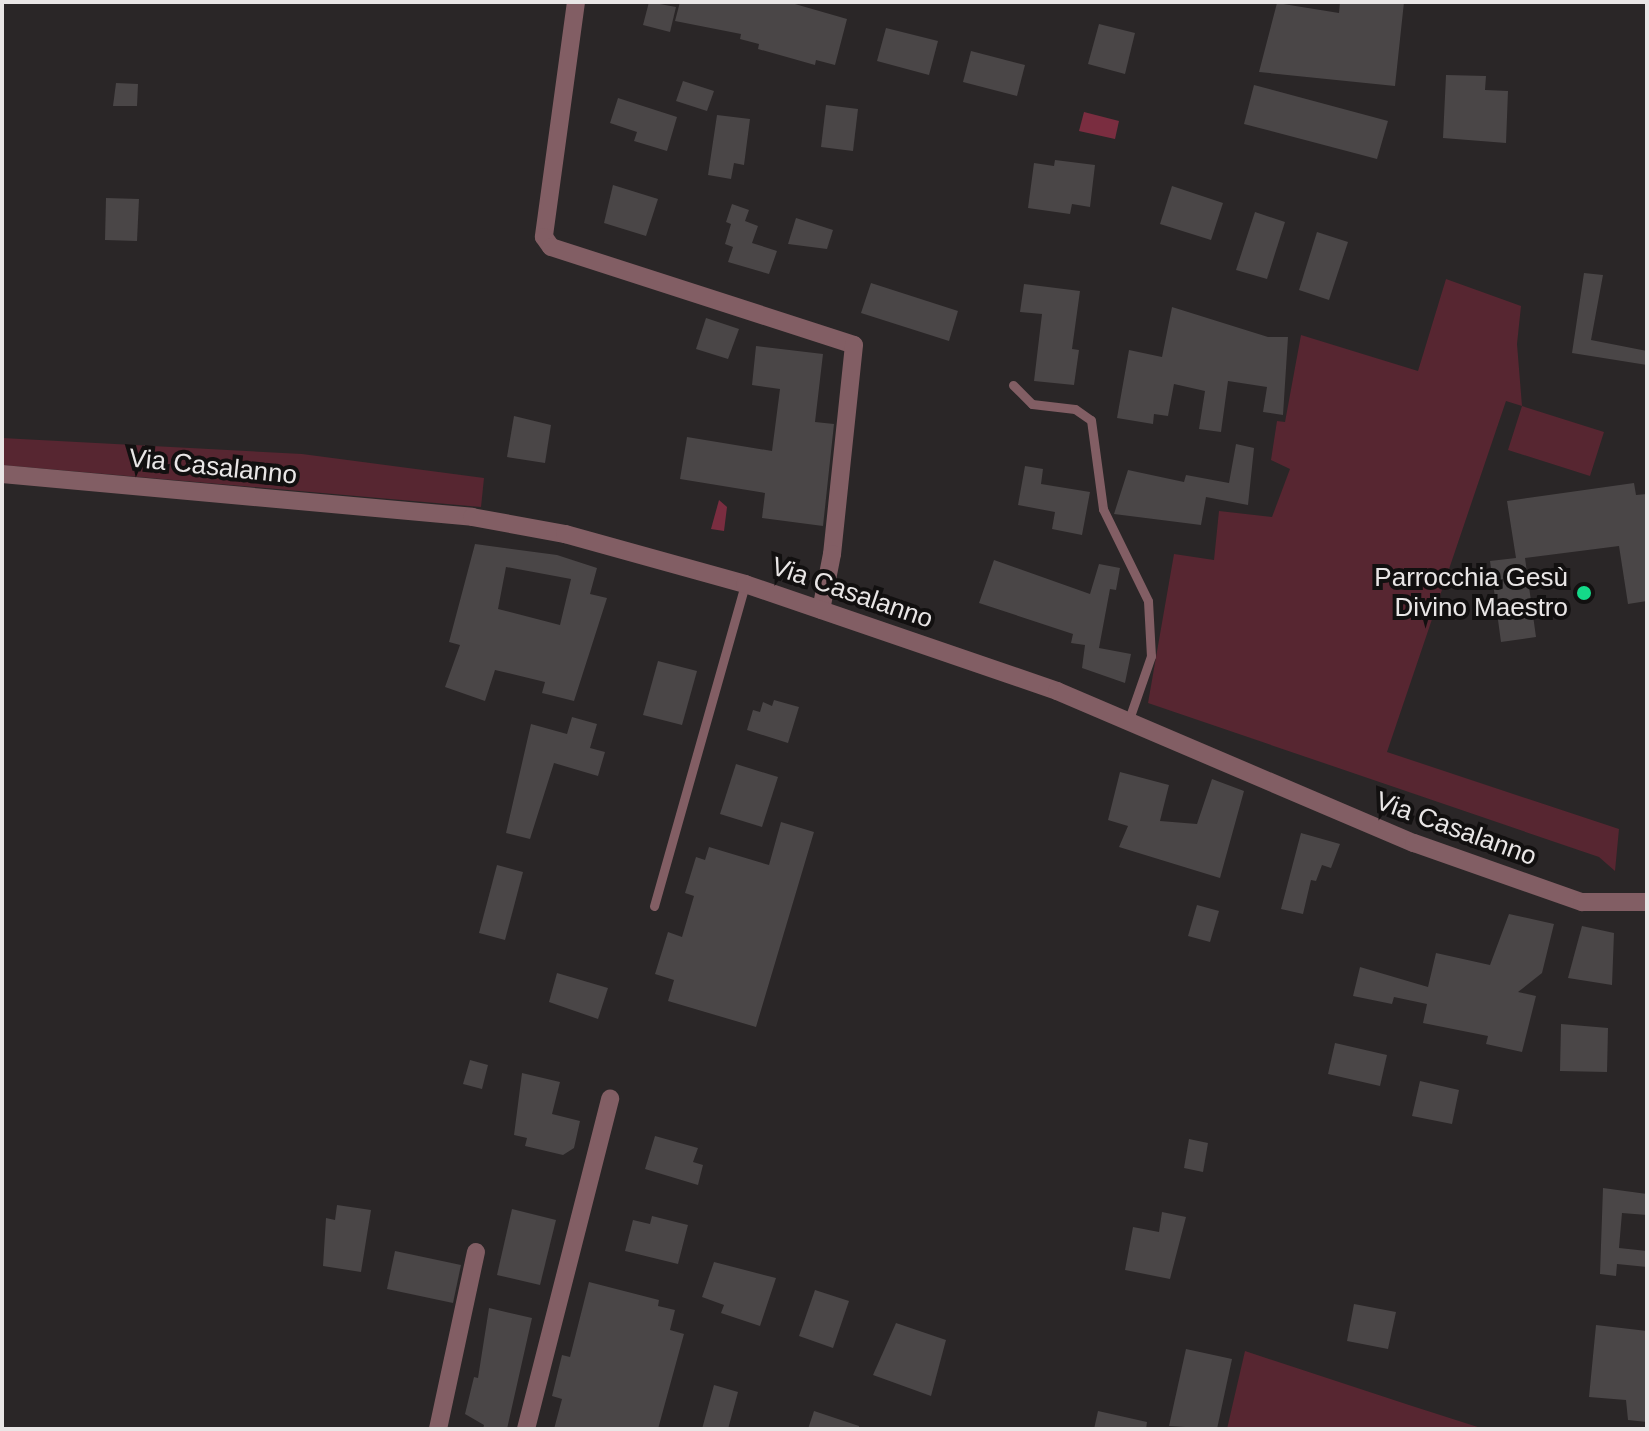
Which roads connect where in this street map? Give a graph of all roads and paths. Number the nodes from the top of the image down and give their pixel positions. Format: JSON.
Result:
{"nodes":[{"id":1,"x":576,"y":2,"type":"edge"},
{"id":2,"x":1013,"y":385,"type":"dead end"},
{"id":3,"x":2,"y":474,"type":"edge"},
{"id":4,"x":745,"y":584,"type":"junction"},
{"id":5,"x":821,"y":610,"type":"junction"},
{"id":6,"x":1129,"y":719,"type":"junction"},
{"id":7,"x":1647,"y":902,"type":"edge"},
{"id":8,"x":654,"y":906,"type":"dead end"},
{"id":9,"x":610,"y":1099,"type":"dead end"},
{"id":10,"x":476,"y":1252,"type":"dead end"},
{"id":11,"x":438,"y":1429,"type":"edge"},
{"id":12,"x":526,"y":1429,"type":"edge"}],
"edges":[{"from":1,"to":5,"type":"street"},
{"from":2,"to":6,"type":"lane"},
{"from":3,"to":4,"type":"street","name":"Via Casalanno"},
{"from":4,"to":5,"type":"street","name":"Via Casalanno"},
{"from":4,"to":8,"type":"lane"},
{"from":5,"to":6,"type":"street","name":"Via Casalanno"},
{"from":6,"to":7,"type":"street","name":"Via Casalanno"},
{"from":9,"to":12,"type":"street"},
{"from":10,"to":11,"type":"street"}]}
